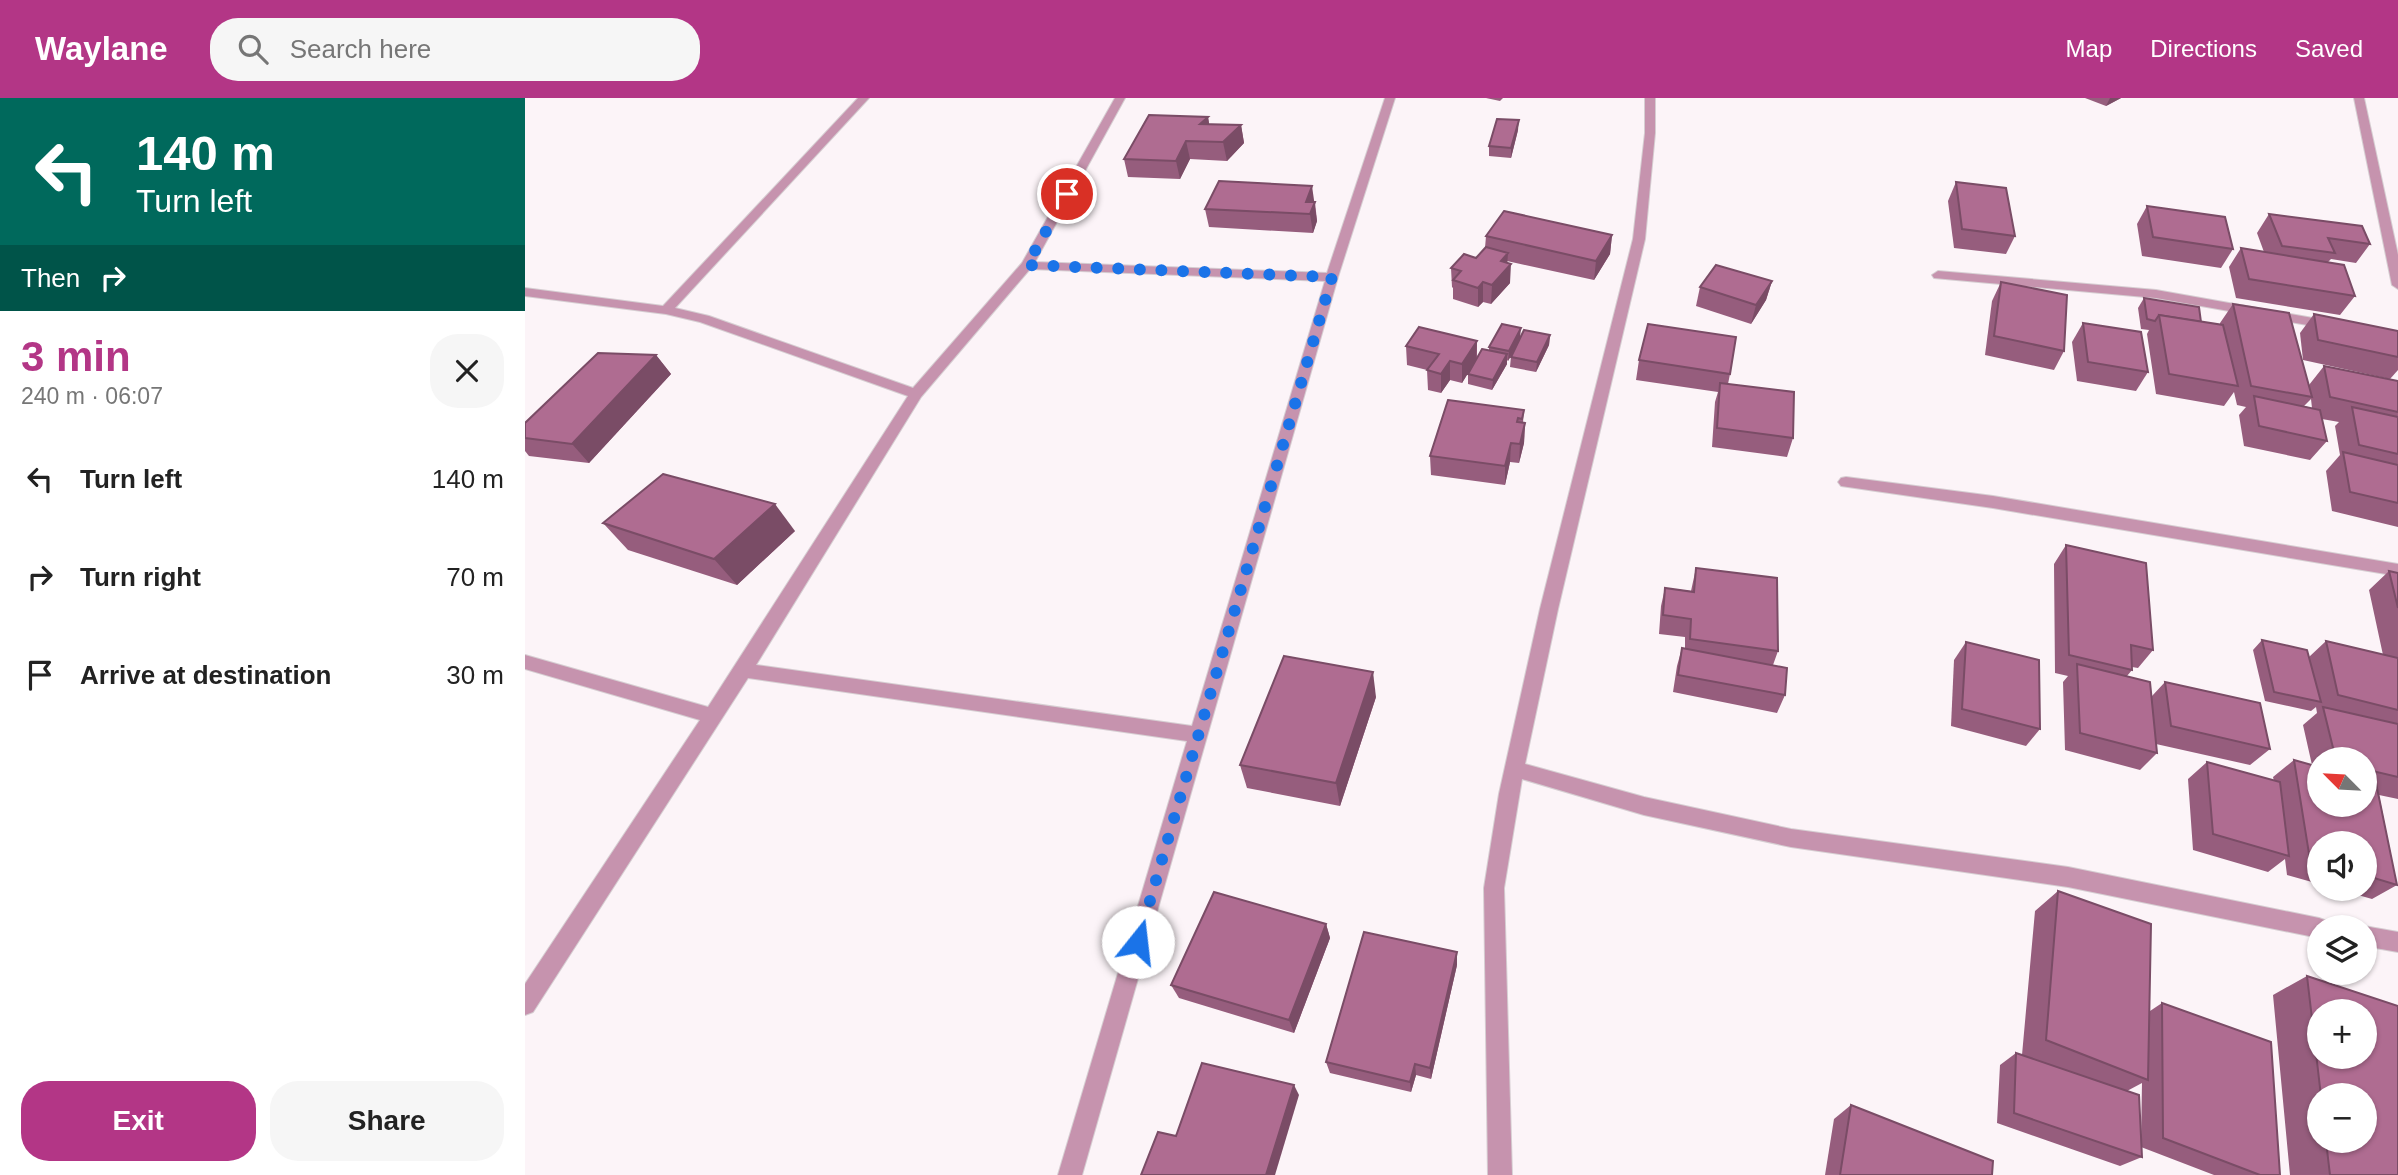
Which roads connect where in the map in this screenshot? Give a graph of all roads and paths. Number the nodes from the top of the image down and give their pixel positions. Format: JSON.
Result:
{"nodes":[{"id":1,"x":864,"y":98,"type":"edge"},
{"id":2,"x":1120,"y":98,"type":"edge"},
{"id":3,"x":1390,"y":98,"type":"edge"},
{"id":4,"x":1650,"y":98,"type":"edge"},
{"id":5,"x":2359,"y":98,"type":"edge"},
{"id":6,"x":1027,"y":265,"type":"junction"},
{"id":7,"x":1938,"y":275,"type":"dead end"},
{"id":8,"x":1332,"y":277,"type":"junction"},
{"id":9,"x":2398,"y":285,"type":"edge"},
{"id":10,"x":525,"y":292,"type":"edge"},
{"id":11,"x":666,"y":310,"type":"junction"},
{"id":12,"x":2345,"y":327,"type":"edge"},
{"id":13,"x":916,"y":394,"type":"junction"},
{"id":14,"x":1846,"y":482,"type":"dead end"},
{"id":15,"x":2398,"y":570,"type":"edge"},
{"id":16,"x":525,"y":662,"type":"edge"},
{"id":17,"x":743,"y":670,"type":"junction"},
{"id":18,"x":711,"y":716,"type":"junction"},
{"id":19,"x":1198,"y":735,"type":"junction"},
{"id":20,"x":1515,"y":769,"type":"junction"},
{"id":21,"x":2307,"y":926,"type":"edge"},
{"id":22,"x":2377,"y":938,"type":"edge"},
{"id":23,"x":2398,"y":942,"type":"edge"},
{"id":24,"x":525,"y":1004,"type":"edge"},
{"id":25,"x":1070,"y":1175,"type":"edge"},
{"id":26,"x":1500,"y":1175,"type":"edge"}],
"edges":[{"from":1,"to":11,"type":"street"},
{"from":2,"to":6,"type":"street"},
{"from":3,"to":8,"type":"street"},
{"from":4,"to":20,"type":"street"},
{"from":5,"to":9,"type":"street"},
{"from":6,"to":8,"type":"street"},
{"from":6,"to":13,"type":"street"},
{"from":7,"to":12,"type":"street"},
{"from":8,"to":19,"type":"street"},
{"from":10,"to":11,"type":"street"},
{"from":11,"to":13,"type":"street"},
{"from":13,"to":17,"type":"street"},
{"from":14,"to":15,"type":"street"},
{"from":16,"to":18,"type":"street"},
{"from":17,"to":18,"type":"street"},
{"from":17,"to":19,"type":"street"},
{"from":18,"to":24,"type":"street"},
{"from":19,"to":25,"type":"street"},
{"from":20,"to":21,"type":"street"},
{"from":20,"to":26,"type":"street"},
{"from":22,"to":23,"type":"street"}]}
